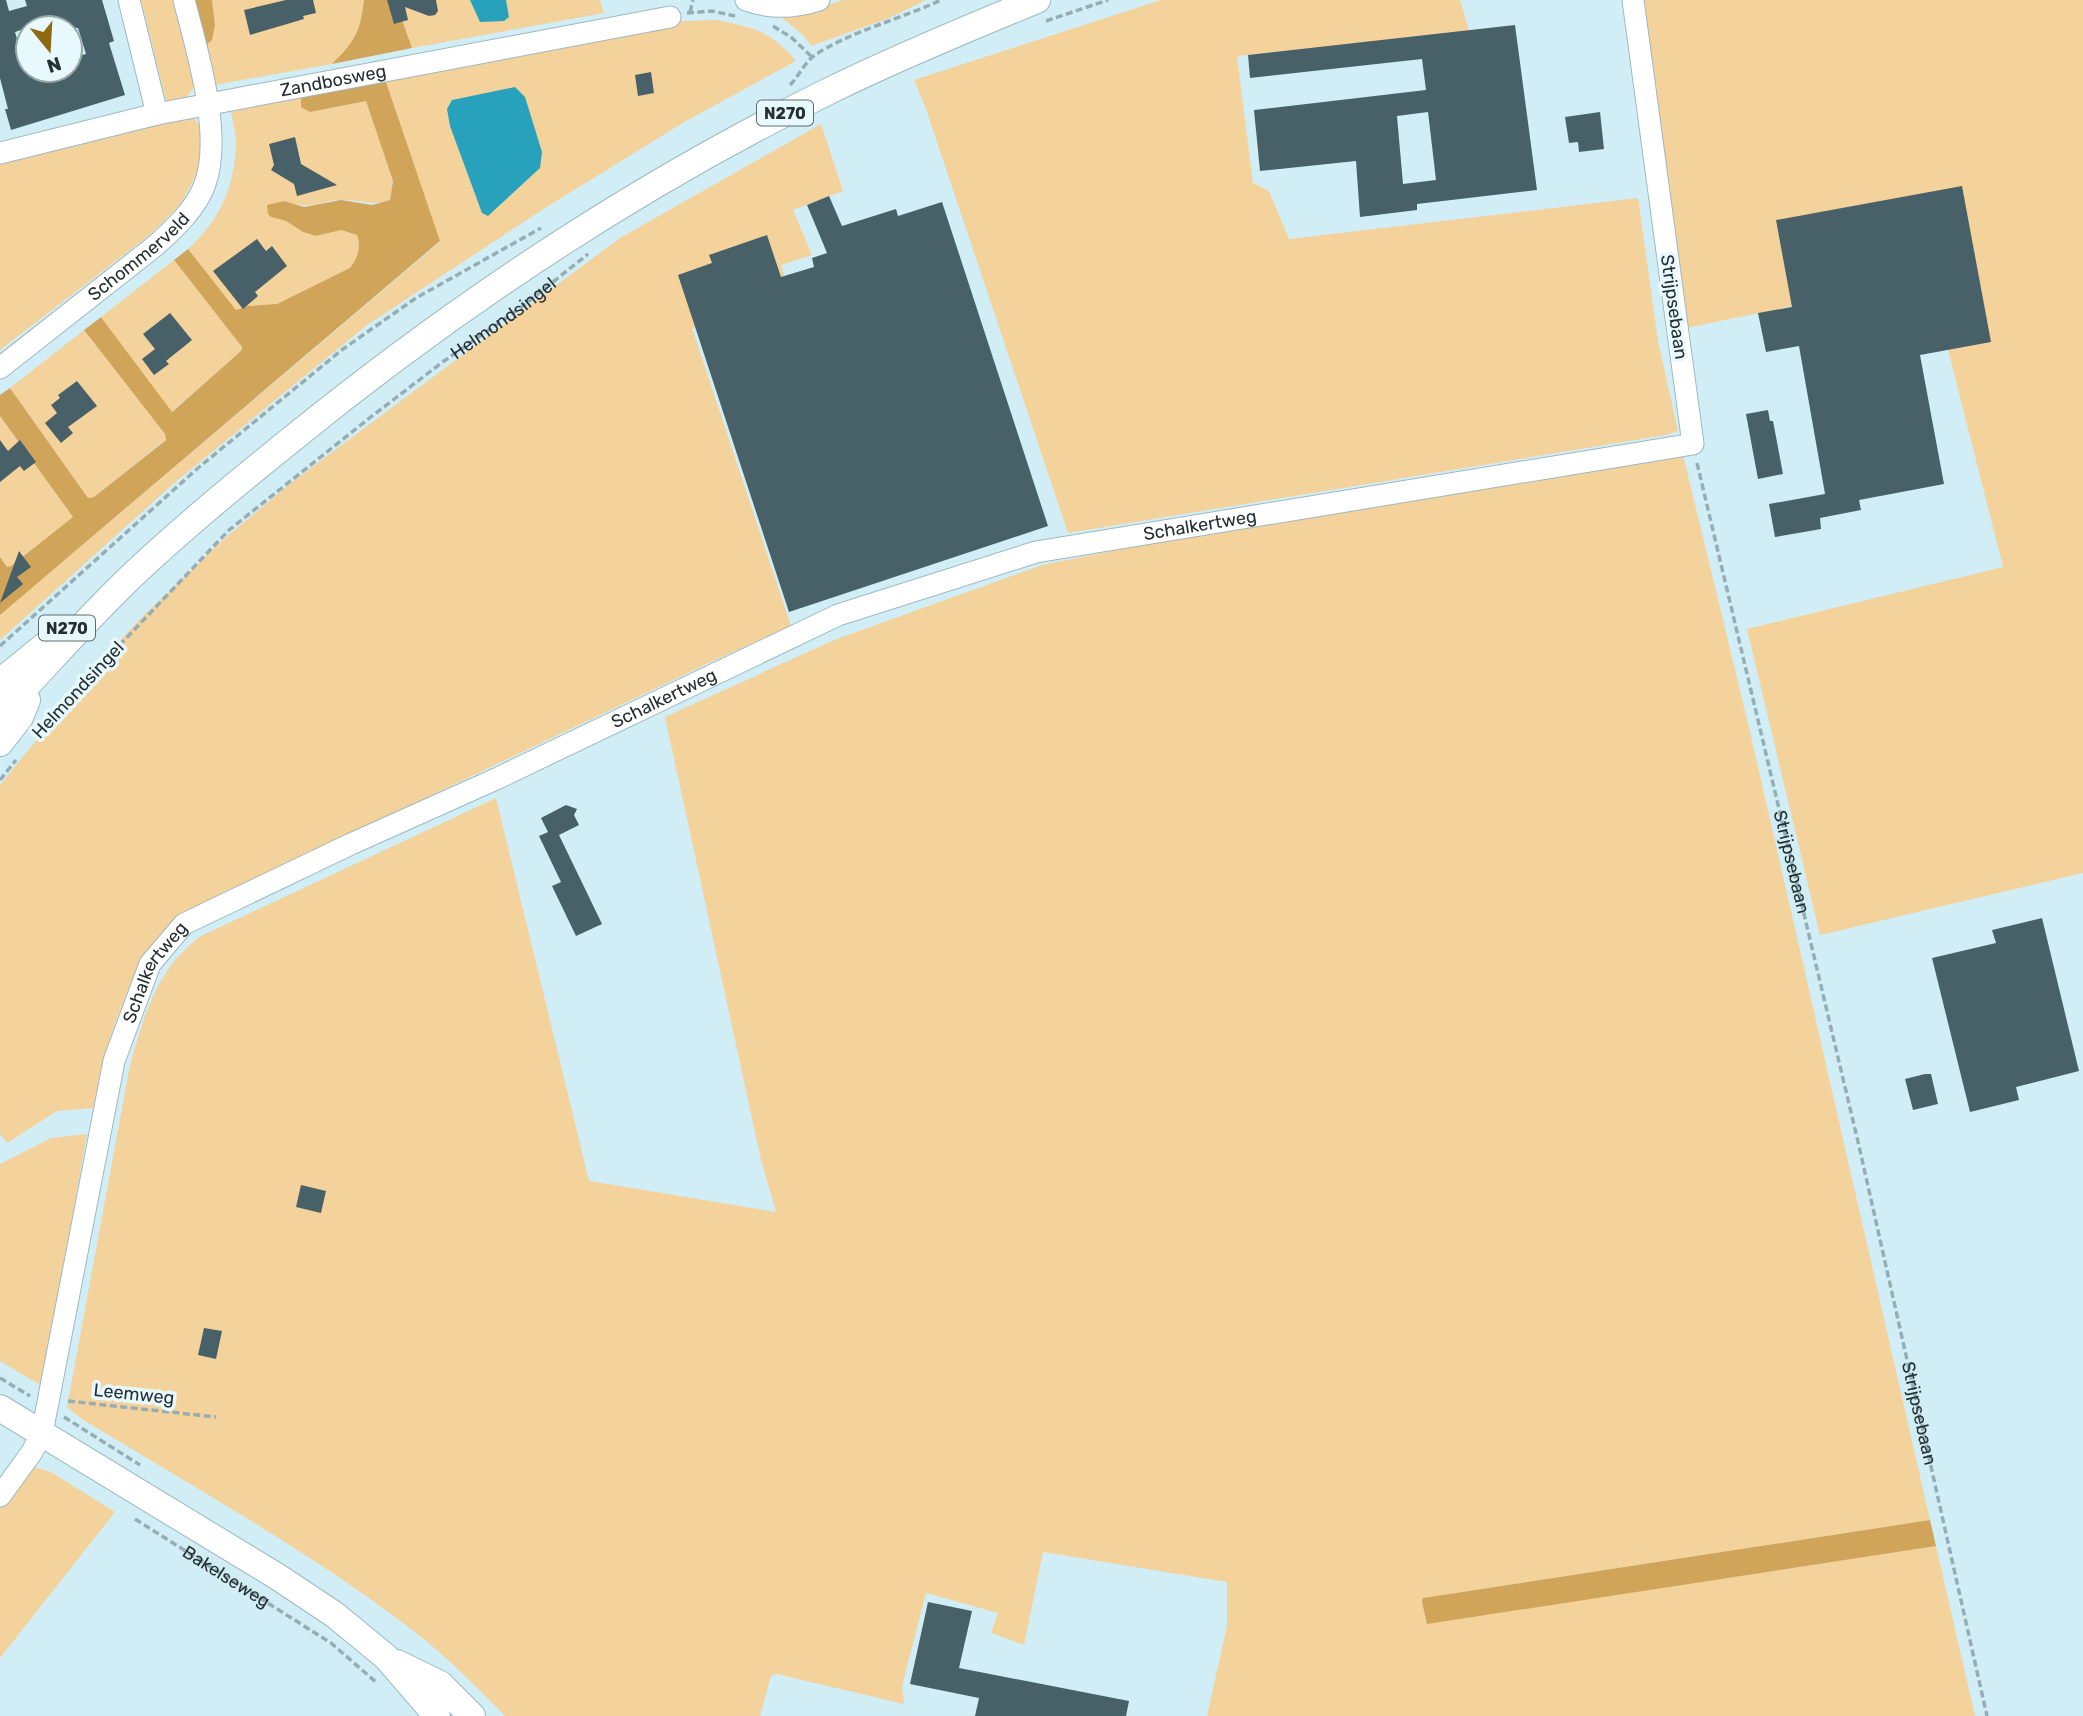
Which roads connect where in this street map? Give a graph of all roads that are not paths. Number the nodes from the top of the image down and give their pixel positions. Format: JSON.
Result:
{"nodes":[{"id":1,"x":129,"y":0,"type":"edge"},
{"id":2,"x":184,"y":0,"type":"edge"},
{"id":3,"x":819,"y":0,"type":"edge"},
{"id":4,"x":1633,"y":0,"type":"edge"},
{"id":5,"x":741,"y":8,"type":"edge"},
{"id":6,"x":1037,"y":13,"type":"edge"},
{"id":7,"x":680,"y":15,"type":"road end"},
{"id":8,"x":208,"y":104,"type":"junction"},
{"id":9,"x":157,"y":114,"type":"junction"},
{"id":10,"x":0,"y":153,"type":"edge"},
{"id":11,"x":0,"y":368,"type":"edge"},
{"id":12,"x":1693,"y":444,"type":"joint"},
{"id":13,"x":135,"y":573,"type":"junction"},
{"id":14,"x":39,"y":674,"type":"junction"},
{"id":15,"x":0,"y":682,"type":"edge"},
{"id":16,"x":0,"y":714,"type":"edge"},
{"id":17,"x":11,"y":748,"type":"edge"},
{"id":18,"x":0,"y":1408,"type":"edge"},
{"id":19,"x":42,"y":1433,"type":"junction"},
{"id":20,"x":0,"y":1496,"type":"edge"},
{"id":21,"x":386,"y":1657,"type":"junction"},
{"id":22,"x":437,"y":1716,"type":"edge"},
{"id":23,"x":472,"y":1716,"type":"edge"}],
"edges":[{"from":1,"to":9,"type":"street"},
{"from":2,"to":8,"type":"street","name":"Schommerveld"},
{"from":3,"to":5,"type":"street"},
{"from":4,"to":12,"type":"street","name":"Strijpsebaan"},
{"from":6,"to":13,"type":"main road","name":"Helmondsingel","number":"N270"},
{"from":7,"to":8,"type":"street","name":"Zandbosweg"},
{"from":8,"to":9,"type":"street","name":"Zandbosweg"},
{"from":8,"to":11,"type":"street","name":"Schommerveld"},
{"from":9,"to":10,"type":"street","name":"Zandbosweg"},
{"from":12,"to":19,"type":"street","name":"Schalkertweg"},
{"from":13,"to":14,"type":"main road","name":"Helmondsingel","number":"N270"},
{"from":13,"to":15,"type":"main road","number":"N270"},
{"from":14,"to":16,"type":"main road","name":"Helmondsingel","number":"N270"},
{"from":14,"to":17,"type":"main road","number":"N270"},
{"from":18,"to":19,"type":"main road","name":"Bakelseweg"},
{"from":19,"to":20,"type":"street","name":"Schalkertweg"},
{"from":19,"to":21,"type":"main road","name":"Bakelseweg"},
{"from":21,"to":22,"type":"main road","name":"Bakelseweg"},
{"from":21,"to":23,"type":"main road","name":"Bakelseweg"}]}
